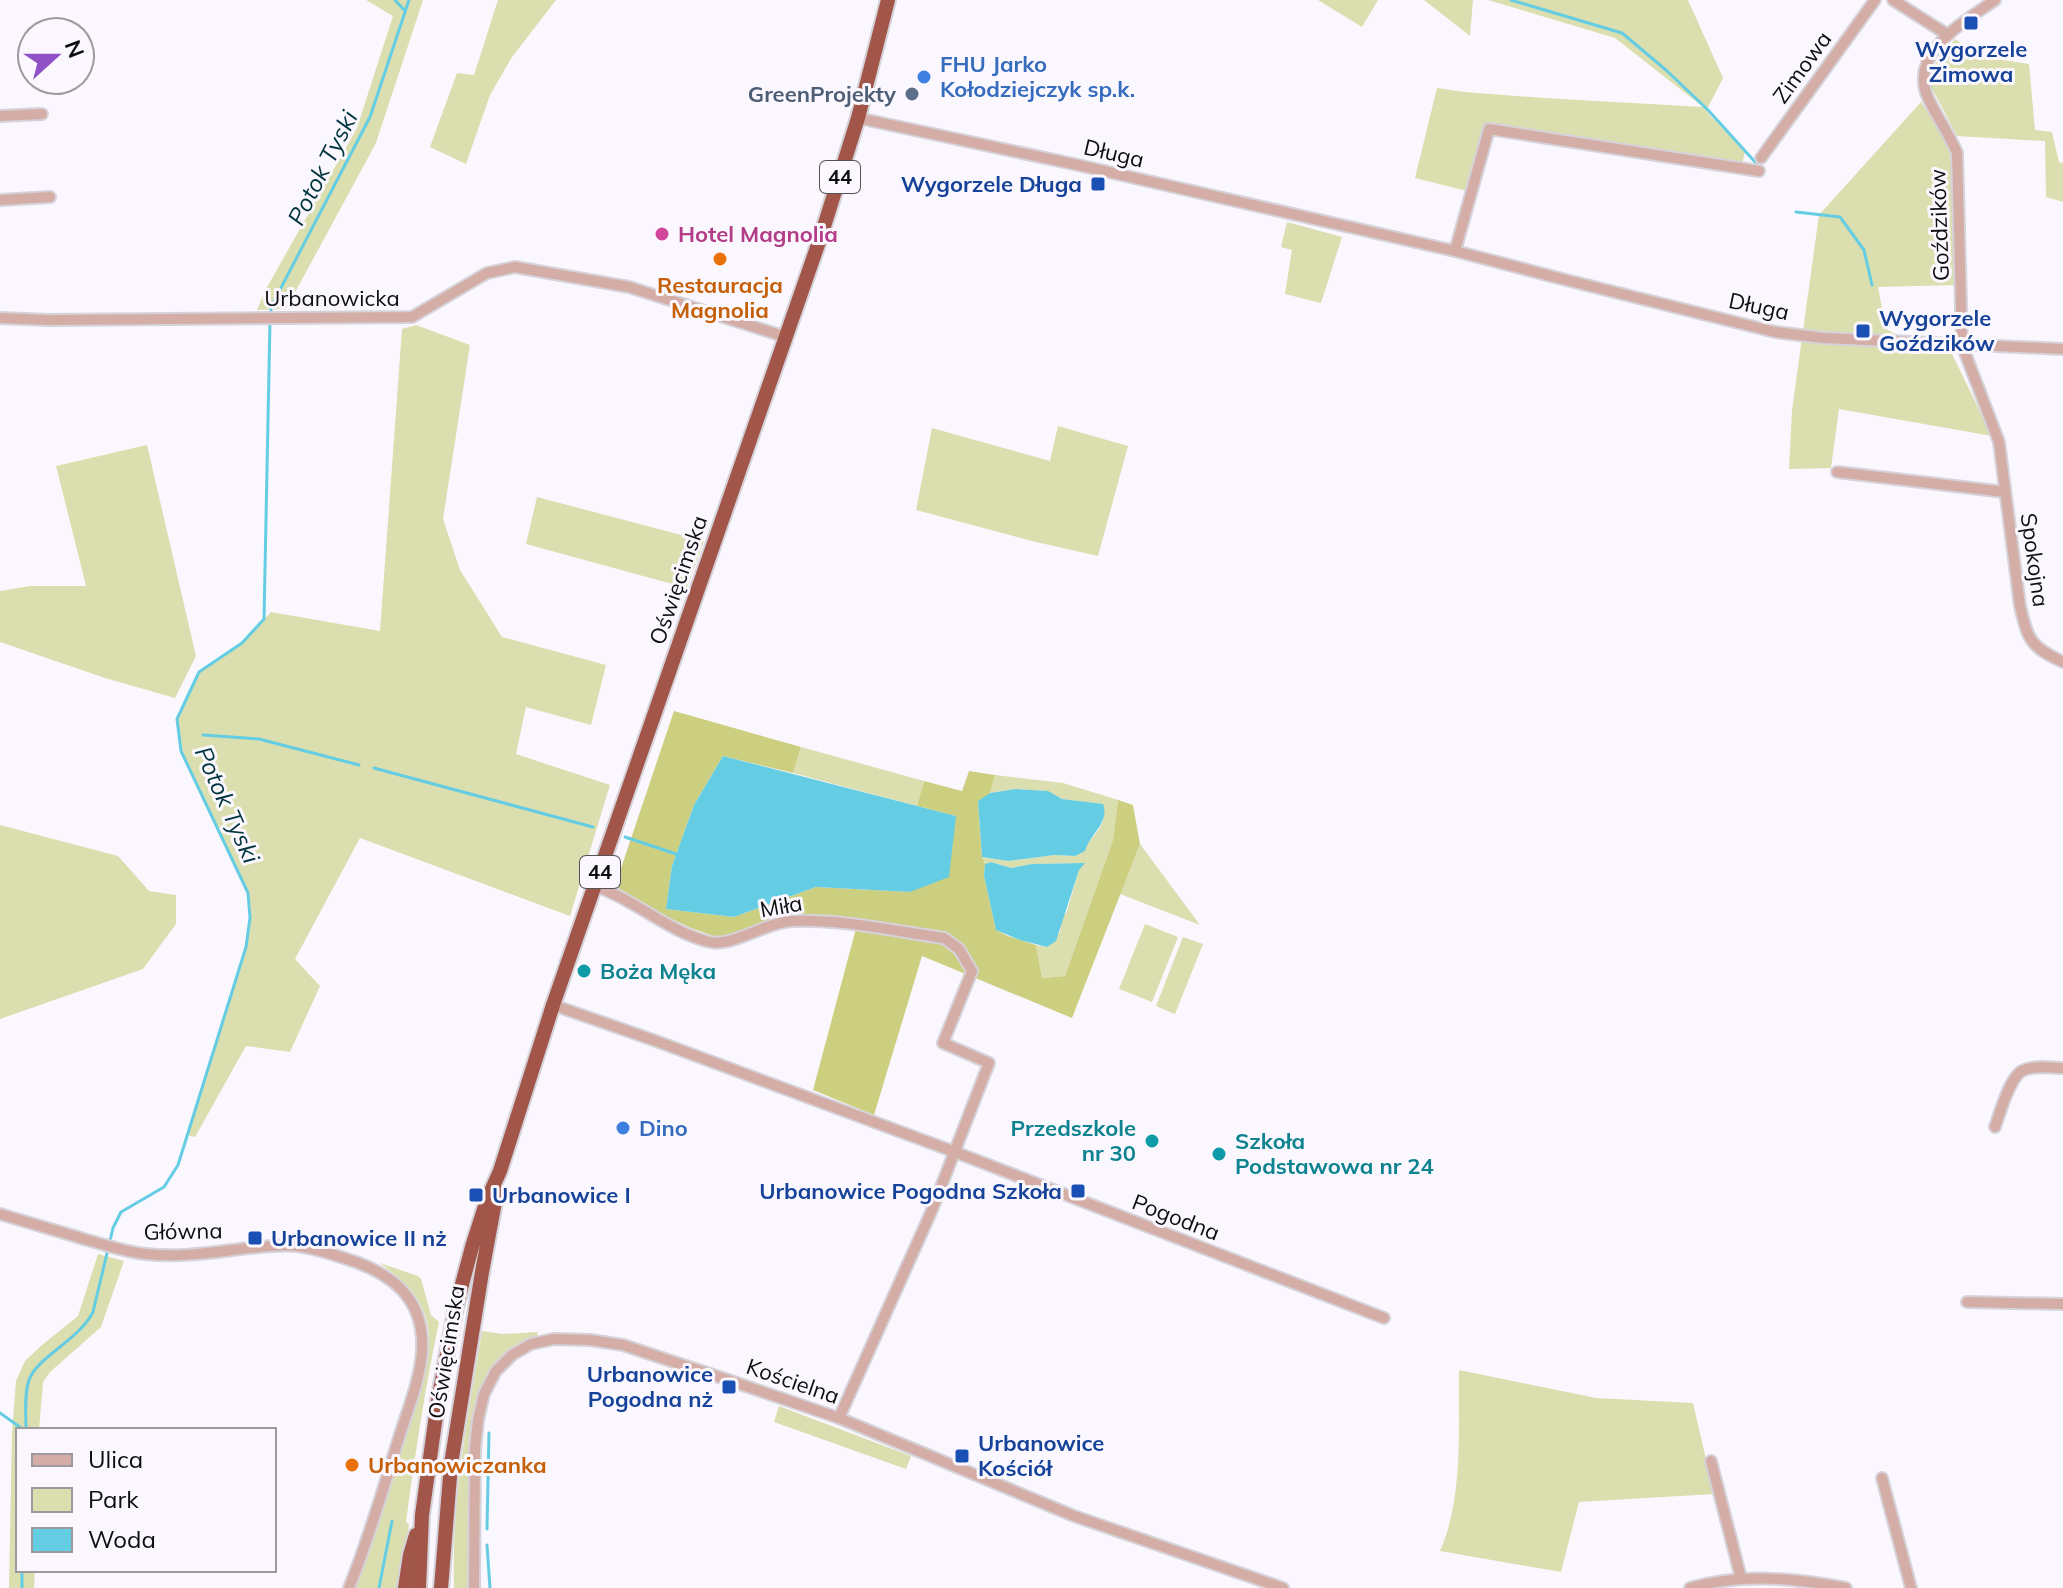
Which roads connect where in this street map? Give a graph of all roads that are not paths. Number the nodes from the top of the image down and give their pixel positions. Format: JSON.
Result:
{"nodes":[{"id":1,"x":888,"y":0,"type":"edge"},
{"id":2,"x":1875,"y":0,"type":"edge"},
{"id":3,"x":1893,"y":0,"type":"edge"},
{"id":4,"x":1995,"y":0,"type":"edge"},
{"id":5,"x":1948,"y":35,"type":"junction"},
{"id":6,"x":42,"y":114,"type":"dead end"},
{"id":7,"x":0,"y":116,"type":"edge"},
{"id":8,"x":858,"y":118,"type":"junction"},
{"id":9,"x":1761,"y":158,"type":"dead end"},
{"id":10,"x":1759,"y":171,"type":"dead end"},
{"id":11,"x":50,"y":197,"type":"dead end"},
{"id":12,"x":0,"y":200,"type":"edge"},
{"id":13,"x":1455,"y":251,"type":"junction"},
{"id":14,"x":0,"y":318,"type":"edge"},
{"id":15,"x":786,"y":337,"type":"junction"},
{"id":16,"x":1962,"y":345,"type":"junction"},
{"id":17,"x":2063,"y":349,"type":"edge"},
{"id":18,"x":1837,"y":472,"type":"dead end"},
{"id":19,"x":2005,"y":492,"type":"junction"},
{"id":20,"x":2063,"y":662,"type":"edge"},
{"id":21,"x":595,"y":886,"type":"junction"},
{"id":22,"x":553,"y":1005,"type":"junction"},
{"id":23,"x":2063,"y":1068,"type":"edge"},
{"id":24,"x":1995,"y":1127,"type":"dead end"},
{"id":25,"x":955,"y":1152,"type":"junction"},
{"id":26,"x":500,"y":1171,"type":"junction"},
{"id":27,"x":0,"y":1214,"type":"edge"},
{"id":28,"x":369,"y":1266,"type":"joint"},
{"id":29,"x":1967,"y":1302,"type":"dead end"},
{"id":30,"x":2063,"y":1304,"type":"edge"},
{"id":31,"x":1384,"y":1318,"type":"dead end"},
{"id":32,"x":839,"y":1418,"type":"junction"},
{"id":33,"x":1711,"y":1461,"type":"dead end"},
{"id":34,"x":1882,"y":1478,"type":"dead end"},
{"id":35,"x":422,"y":1515,"type":"junction"},
{"id":36,"x":445,"y":1541,"type":"junction"},
{"id":37,"x":1741,"y":1578,"type":"junction"},
{"id":38,"x":349,"y":1588,"type":"edge"},
{"id":39,"x":405,"y":1588,"type":"edge"},
{"id":40,"x":419,"y":1588,"type":"edge"},
{"id":41,"x":441,"y":1588,"type":"edge"},
{"id":42,"x":448,"y":1588,"type":"edge"},
{"id":43,"x":474,"y":1588,"type":"edge"},
{"id":44,"x":1283,"y":1588,"type":"edge"},
{"id":45,"x":1690,"y":1588,"type":"edge"},
{"id":46,"x":1846,"y":1588,"type":"edge"},
{"id":47,"x":1911,"y":1588,"type":"edge"}],
"edges":[{"from":1,"to":8,"type":"highway","name":"Oświęcimska","number":"44"},
{"from":2,"to":9,"type":"street","name":"Zimowa"},
{"from":3,"to":5,"type":"street"},
{"from":4,"to":5,"type":"street","name":"Goździków"},
{"from":5,"to":16,"type":"street","name":"Goździków"},
{"from":6,"to":7,"type":"street"},
{"from":8,"to":13,"type":"street","name":"Długa"},
{"from":8,"to":15,"type":"highway","name":"Oświęcimska","number":"44"},
{"from":10,"to":13,"type":"street"},
{"from":11,"to":12,"type":"street"},
{"from":13,"to":16,"type":"street","name":"Długa"},
{"from":14,"to":15,"type":"street","name":"Urbanowicka"},
{"from":15,"to":21,"type":"highway","name":"Oświęcimska","number":"44"},
{"from":16,"to":17,"type":"street","name":"Długa"},
{"from":16,"to":19,"type":"street","name":"Spokojna"},
{"from":18,"to":19,"type":"street","name":"Spokojna"},
{"from":19,"to":20,"type":"street","name":"Spokojna"},
{"from":21,"to":22,"type":"highway","name":"Oświęcimska","number":"44"},
{"from":21,"to":25,"type":"street","name":"Miła"},
{"from":22,"to":25,"type":"street","name":"Pogodna"},
{"from":22,"to":26,"type":"highway","name":"Oświęcimska","number":"44"},
{"from":23,"to":24,"type":"street"},
{"from":25,"to":31,"type":"street","name":"Pogodna"},
{"from":25,"to":32,"type":"street"},
{"from":26,"to":35,"type":"highway","name":"Oświęcimska","number":"44"},
{"from":26,"to":36,"type":"highway","name":"Oświęcimska","number":"44"},
{"from":27,"to":28,"type":"street","name":"Główna"},
{"from":28,"to":38,"type":"street","name":"Oświęcimska"},
{"from":29,"to":30,"type":"street"},
{"from":32,"to":43,"type":"street","name":"Kościelna"},
{"from":32,"to":44,"type":"street","name":"Kościelna"},
{"from":33,"to":37,"type":"street"},
{"from":34,"to":47,"type":"street"},
{"from":35,"to":39,"type":"highway"},
{"from":35,"to":40,"type":"highway","number":"44"},
{"from":36,"to":41,"type":"highway","number":"44"},
{"from":36,"to":42,"type":"highway"},
{"from":37,"to":45,"type":"street"},
{"from":37,"to":46,"type":"street"}]}
